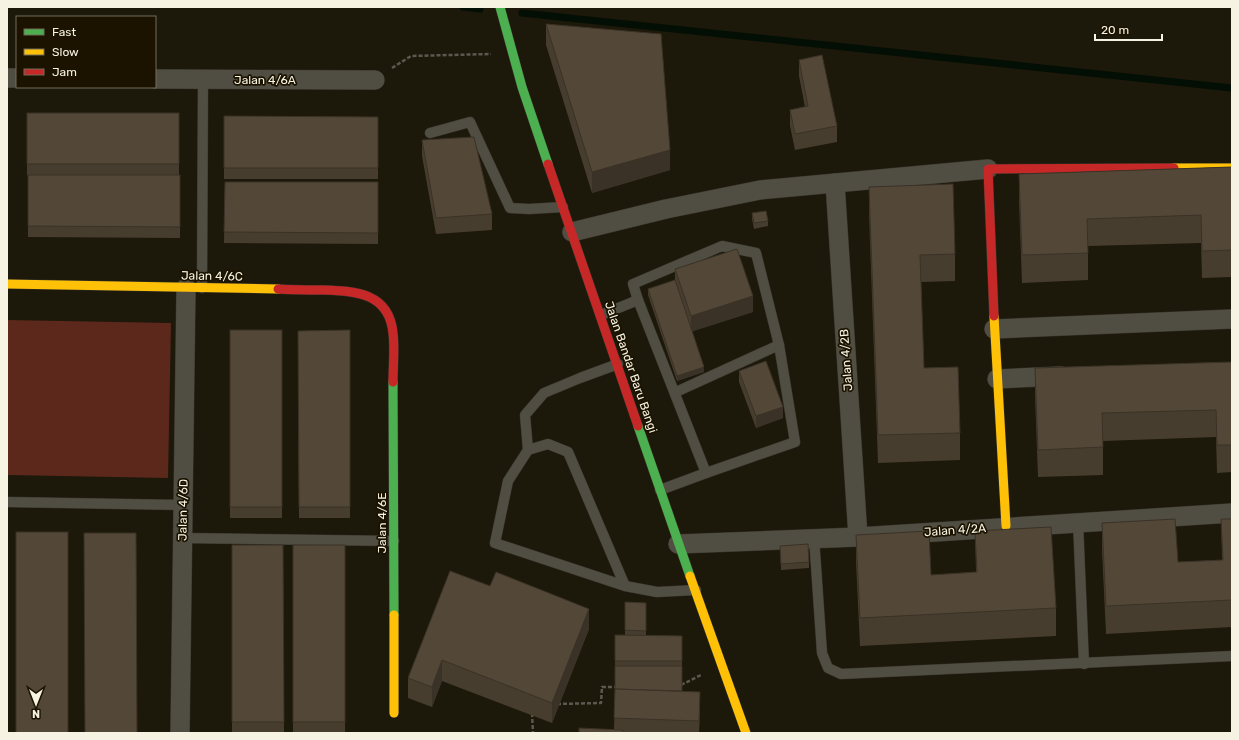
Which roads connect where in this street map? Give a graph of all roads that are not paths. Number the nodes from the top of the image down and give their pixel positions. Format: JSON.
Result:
{"nodes":[{"id":1,"x":500,"y":7,"type":"edge"},
{"id":2,"x":156,"y":79,"type":"edge"},
{"id":3,"x":203,"y":80,"type":"junction"},
{"id":4,"x":375,"y":80,"type":"road end"},
{"id":5,"x":430,"y":133,"type":"dead end"},
{"id":6,"x":1232,"y":168,"type":"edge"},
{"id":7,"x":988,"y":169,"type":"junction"},
{"id":8,"x":835,"y":183,"type":"junction"},
{"id":9,"x":563,"y":206,"type":"junction"},
{"id":10,"x":572,"y":232,"type":"junction"},
{"id":11,"x":7,"y":284,"type":"edge"},
{"id":12,"x":194,"y":288,"type":"junction"},
{"id":13,"x":638,"y":300,"type":"junction"},
{"id":14,"x":601,"y":315,"type":"junction"},
{"id":15,"x":1232,"y":318,"type":"edge"},
{"id":16,"x":994,"y":329,"type":"junction"},
{"id":17,"x":393,"y":333,"type":"joint"},
{"id":18,"x":779,"y":345,"type":"junction"},
{"id":19,"x":618,"y":364,"type":"junction"},
{"id":20,"x":1075,"y":376,"type":"edge"},
{"id":21,"x":997,"y":379,"type":"junction"},
{"id":22,"x":676,"y":392,"type":"junction"},
{"id":23,"x":528,"y":450,"type":"junction"},
{"id":24,"x":706,"y":472,"type":"junction"},
{"id":25,"x":660,"y":490,"type":"junction"},
{"id":26,"x":7,"y":502,"type":"edge"},
{"id":27,"x":183,"y":505,"type":"junction"},
{"id":28,"x":1232,"y":513,"type":"edge"},
{"id":29,"x":1078,"y":522,"type":"junction"},
{"id":30,"x":1006,"y":526,"type":"junction"},
{"id":31,"x":814,"y":537,"type":"junction"},
{"id":32,"x":858,"y":537,"type":"junction"},
{"id":33,"x":182,"y":538,"type":"junction"},
{"id":34,"x":394,"y":541,"type":"junction"},
{"id":35,"x":678,"y":544,"type":"junction"},
{"id":36,"x":626,"y":586,"type":"junction"},
{"id":37,"x":696,"y":590,"type":"junction"},
{"id":38,"x":1232,"y":656,"type":"edge"},
{"id":39,"x":1084,"y":664,"type":"junction"},
{"id":40,"x":394,"y":713,"type":"dead end"},
{"id":41,"x":180,"y":733,"type":"edge"},
{"id":42,"x":746,"y":733,"type":"edge"}],
"edges":[{"from":1,"to":9,"type":"street","name":"Jalan Bandar Baru Bangi"},
{"from":2,"to":3,"type":"street","name":"Jalan 4/6A"},
{"from":3,"to":4,"type":"street","name":"Jalan 4/6A"},
{"from":3,"to":12,"type":"lane"},
{"from":5,"to":9,"type":"lane"},
{"from":6,"to":7,"type":"street"},
{"from":7,"to":8,"type":"street"},
{"from":7,"to":16,"type":"street"},
{"from":8,"to":10,"type":"street"},
{"from":8,"to":32,"type":"street","name":"Jalan 4/2B"},
{"from":9,"to":10,"type":"street","name":"Jalan Bandar Baru Bangi"},
{"from":10,"to":14,"type":"street","name":"Jalan Bandar Baru Bangi"},
{"from":11,"to":12,"type":"street","name":"Jalan 4/6C"},
{"from":12,"to":17,"type":"street","name":"Jalan 4/6C"},
{"from":12,"to":27,"type":"street","name":"Jalan 4/6D"},
{"from":13,"to":14,"type":"lane"},
{"from":13,"to":18,"type":"lane"},
{"from":13,"to":22,"type":"lane"},
{"from":14,"to":19,"type":"street","name":"Jalan Bandar Baru Bangi"},
{"from":15,"to":16,"type":"street"},
{"from":16,"to":21,"type":"street"},
{"from":17,"to":34,"type":"street","name":"Jalan 4/6E"},
{"from":18,"to":22,"type":"lane"},
{"from":18,"to":24,"type":"lane"},
{"from":19,"to":23,"type":"lane"},
{"from":19,"to":25,"type":"street","name":"Jalan Bandar Baru Bangi"},
{"from":20,"to":21,"type":"street"},
{"from":21,"to":30,"type":"street"},
{"from":22,"to":24,"type":"lane"},
{"from":23,"to":36,"type":"lane"},
{"from":23,"to":36,"type":"lane"},
{"from":24,"to":25,"type":"lane"},
{"from":25,"to":35,"type":"street","name":"Jalan Bandar Baru Bangi"},
{"from":26,"to":27,"type":"lane"},
{"from":27,"to":33,"type":"street","name":"Jalan 4/6D"},
{"from":28,"to":29,"type":"street","name":"Jalan 4/2A"},
{"from":29,"to":30,"type":"street","name":"Jalan 4/2A"},
{"from":29,"to":39,"type":"lane"},
{"from":30,"to":32,"type":"street","name":"Jalan 4/2A"},
{"from":31,"to":32,"type":"street","name":"Jalan 4/2A"},
{"from":31,"to":35,"type":"street","name":"Jalan 4/2A"},
{"from":31,"to":39,"type":"lane"},
{"from":33,"to":34,"type":"lane"},
{"from":33,"to":41,"type":"street","name":"Jalan 4/6D"},
{"from":34,"to":40,"type":"street","name":"Jalan 4/6E"},
{"from":35,"to":37,"type":"street","name":"Jalan Bandar Baru Bangi"},
{"from":36,"to":37,"type":"lane"},
{"from":37,"to":42,"type":"street","name":"Jalan Bandar Baru Bangi"},
{"from":38,"to":39,"type":"lane"}]}
